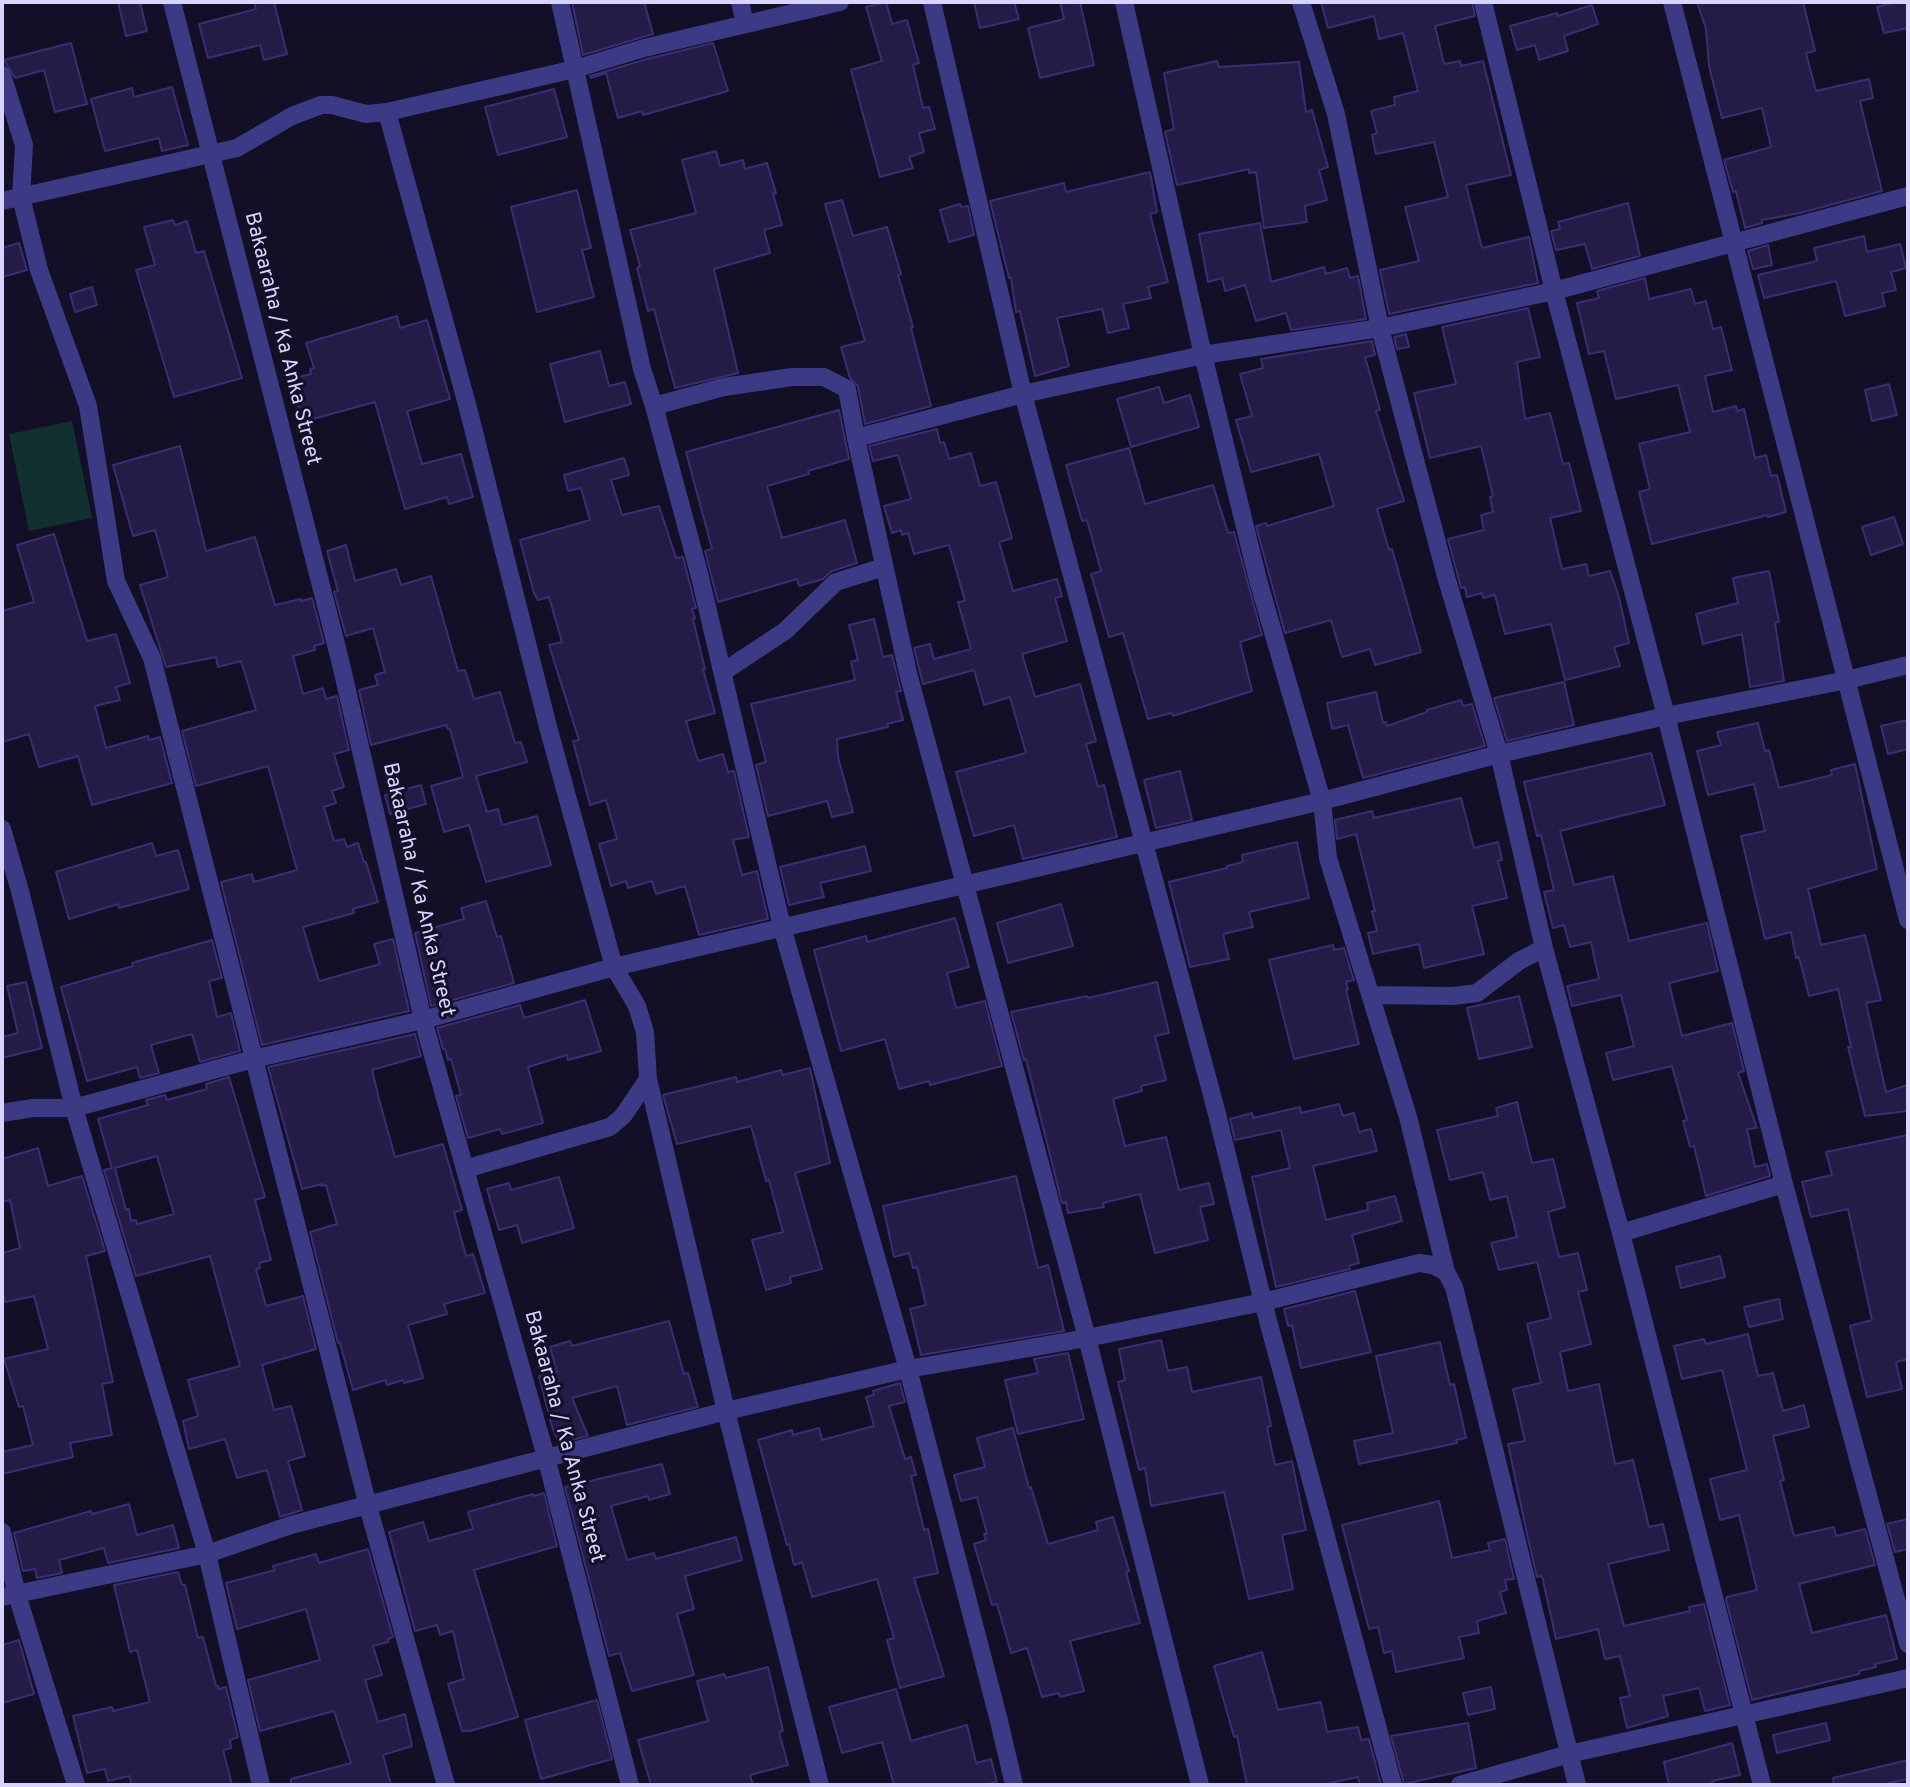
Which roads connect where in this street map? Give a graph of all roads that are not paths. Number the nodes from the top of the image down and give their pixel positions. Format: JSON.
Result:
{"nodes":[{"id":1,"x":172,"y":2,"type":"edge"},
{"id":2,"x":560,"y":2,"type":"edge"},
{"id":3,"x":740,"y":2,"type":"edge"},
{"id":4,"x":840,"y":2,"type":"edge"},
{"id":5,"x":932,"y":2,"type":"edge"},
{"id":6,"x":1124,"y":2,"type":"edge"},
{"id":7,"x":1301,"y":2,"type":"edge"},
{"id":8,"x":1483,"y":2,"type":"edge"},
{"id":9,"x":1672,"y":2,"type":"edge"},
{"id":10,"x":745,"y":23,"type":"junction"},
{"id":11,"x":575,"y":69,"type":"junction"},
{"id":12,"x":2,"y":75,"type":"edge"},
{"id":13,"x":387,"y":112,"type":"junction"},
{"id":14,"x":211,"y":155,"type":"junction"},
{"id":15,"x":1908,"y":195,"type":"edge"},
{"id":16,"x":20,"y":197,"type":"junction"},
{"id":17,"x":2,"y":201,"type":"edge"},
{"id":18,"x":1735,"y":240,"type":"junction"},
{"id":19,"x":1554,"y":291,"type":"junction"},
{"id":20,"x":1380,"y":328,"type":"junction"},
{"id":21,"x":1203,"y":355,"type":"junction"},
{"id":22,"x":1023,"y":394,"type":"junction"},
{"id":23,"x":654,"y":406,"type":"junction"},
{"id":24,"x":856,"y":438,"type":"junction"},
{"id":25,"x":884,"y":567,"type":"junction"},
{"id":26,"x":1908,"y":665,"type":"edge"},
{"id":27,"x":723,"y":672,"type":"junction"},
{"id":28,"x":1847,"y":680,"type":"junction"},
{"id":29,"x":1666,"y":716,"type":"junction"},
{"id":30,"x":1499,"y":754,"type":"junction"},
{"id":31,"x":1322,"y":801,"type":"junction"},
{"id":32,"x":2,"y":829,"type":"edge"},
{"id":33,"x":1145,"y":841,"type":"junction"},
{"id":34,"x":963,"y":884,"type":"junction"},
{"id":35,"x":1908,"y":920,"type":"edge"},
{"id":36,"x":782,"y":927,"type":"junction"},
{"id":37,"x":1544,"y":948,"type":"junction"},
{"id":38,"x":614,"y":967,"type":"junction"},
{"id":39,"x":1370,"y":995,"type":"junction"},
{"id":40,"x":423,"y":1020,"type":"junction"},
{"id":41,"x":253,"y":1059,"type":"junction"},
{"id":42,"x":648,"y":1079,"type":"junction"},
{"id":43,"x":74,"y":1108,"type":"junction"},
{"id":44,"x":2,"y":1113,"type":"edge"},
{"id":45,"x":465,"y":1169,"type":"junction"},
{"id":46,"x":1784,"y":1184,"type":"junction"},
{"id":47,"x":1621,"y":1233,"type":"junction"},
{"id":48,"x":1446,"y":1272,"type":"junction"},
{"id":49,"x":1263,"y":1302,"type":"junction"},
{"id":50,"x":1087,"y":1338,"type":"junction"},
{"id":51,"x":908,"y":1369,"type":"junction"},
{"id":52,"x":726,"y":1411,"type":"junction"},
{"id":53,"x":546,"y":1457,"type":"junction"},
{"id":54,"x":368,"y":1506,"type":"junction"},
{"id":55,"x":2,"y":1532,"type":"edge"},
{"id":56,"x":207,"y":1554,"type":"junction"},
{"id":57,"x":10,"y":1596,"type":"edge"},
{"id":58,"x":1908,"y":1644,"type":"edge"},
{"id":59,"x":1908,"y":1678,"type":"edge"},
{"id":60,"x":1744,"y":1715,"type":"junction"},
{"id":61,"x":1569,"y":1754,"type":"junction"},
{"id":62,"x":76,"y":1785,"type":"edge"},
{"id":63,"x":261,"y":1785,"type":"edge"},
{"id":64,"x":446,"y":1785,"type":"edge"},
{"id":65,"x":630,"y":1785,"type":"edge"},
{"id":66,"x":820,"y":1785,"type":"edge"},
{"id":67,"x":1014,"y":1785,"type":"edge"},
{"id":68,"x":1200,"y":1785,"type":"edge"},
{"id":69,"x":1392,"y":1785,"type":"edge"},
{"id":70,"x":1460,"y":1785,"type":"edge"},
{"id":71,"x":1577,"y":1785,"type":"edge"},
{"id":72,"x":1762,"y":1785,"type":"edge"}],
"edges":[{"from":1,"to":14,"type":"street","name":"Bakaaraha / Ka Anka Street"},
{"from":2,"to":11,"type":"street"},
{"from":3,"to":10,"type":"street"},
{"from":4,"to":10,"type":"street"},
{"from":5,"to":22,"type":"street"},
{"from":6,"to":21,"type":"street"},
{"from":7,"to":20,"type":"street"},
{"from":8,"to":19,"type":"street"},
{"from":9,"to":18,"type":"street"},
{"from":10,"to":11,"type":"street"},
{"from":11,"to":13,"type":"street"},
{"from":11,"to":23,"type":"street"},
{"from":12,"to":16,"type":"street"},
{"from":13,"to":14,"type":"street"},
{"from":13,"to":38,"type":"street"},
{"from":14,"to":16,"type":"street"},
{"from":14,"to":40,"type":"street","name":"Bakaaraha / Ka Anka Street"},
{"from":15,"to":18,"type":"street"},
{"from":16,"to":17,"type":"street"},
{"from":16,"to":41,"type":"street"},
{"from":18,"to":19,"type":"street"},
{"from":18,"to":28,"type":"street"},
{"from":19,"to":20,"type":"street"},
{"from":19,"to":29,"type":"street"},
{"from":20,"to":21,"type":"street"},
{"from":20,"to":30,"type":"street"},
{"from":21,"to":22,"type":"street"},
{"from":21,"to":31,"type":"street"},
{"from":22,"to":24,"type":"street"},
{"from":22,"to":33,"type":"street"},
{"from":23,"to":24,"type":"street"},
{"from":23,"to":27,"type":"street"},
{"from":24,"to":25,"type":"street"},
{"from":25,"to":27,"type":"street"},
{"from":25,"to":34,"type":"street"},
{"from":26,"to":28,"type":"street"},
{"from":27,"to":36,"type":"street"},
{"from":28,"to":29,"type":"street"},
{"from":28,"to":35,"type":"street"},
{"from":29,"to":30,"type":"street"},
{"from":29,"to":46,"type":"street"},
{"from":30,"to":31,"type":"street"},
{"from":30,"to":37,"type":"street"},
{"from":31,"to":33,"type":"street"},
{"from":31,"to":39,"type":"street"},
{"from":32,"to":43,"type":"street"},
{"from":33,"to":34,"type":"street"},
{"from":33,"to":49,"type":"street"},
{"from":34,"to":36,"type":"street"},
{"from":34,"to":50,"type":"street"},
{"from":36,"to":38,"type":"street"},
{"from":36,"to":51,"type":"street"},
{"from":37,"to":39,"type":"street"},
{"from":37,"to":47,"type":"street"},
{"from":38,"to":40,"type":"street"},
{"from":38,"to":42,"type":"street"},
{"from":39,"to":48,"type":"street"},
{"from":40,"to":41,"type":"street"},
{"from":40,"to":45,"type":"street","name":"Bakaaraha / Ka Anka Street"},
{"from":41,"to":43,"type":"street"},
{"from":41,"to":54,"type":"street"},
{"from":42,"to":45,"type":"street"},
{"from":42,"to":52,"type":"street"},
{"from":43,"to":44,"type":"street"},
{"from":43,"to":56,"type":"street"},
{"from":45,"to":53,"type":"street","name":"Bakaaraha / Ka Anka Street"},
{"from":46,"to":47,"type":"street"},
{"from":46,"to":58,"type":"street"},
{"from":47,"to":60,"type":"street"},
{"from":48,"to":49,"type":"street"},
{"from":48,"to":61,"type":"street"},
{"from":49,"to":50,"type":"street"},
{"from":49,"to":69,"type":"street"},
{"from":50,"to":51,"type":"street"},
{"from":50,"to":68,"type":"street"},
{"from":51,"to":52,"type":"street"},
{"from":51,"to":67,"type":"street"},
{"from":52,"to":53,"type":"street"},
{"from":52,"to":66,"type":"street"},
{"from":53,"to":54,"type":"street"},
{"from":53,"to":65,"type":"street","name":"Bakaaraha / Ka Anka Street"},
{"from":54,"to":56,"type":"street"},
{"from":54,"to":64,"type":"street"},
{"from":55,"to":57,"type":"street"},
{"from":56,"to":57,"type":"street"},
{"from":56,"to":63,"type":"street"},
{"from":57,"to":62,"type":"street"},
{"from":59,"to":60,"type":"street"},
{"from":60,"to":61,"type":"street"},
{"from":60,"to":72,"type":"street"},
{"from":61,"to":70,"type":"street"},
{"from":61,"to":71,"type":"street"}]}
